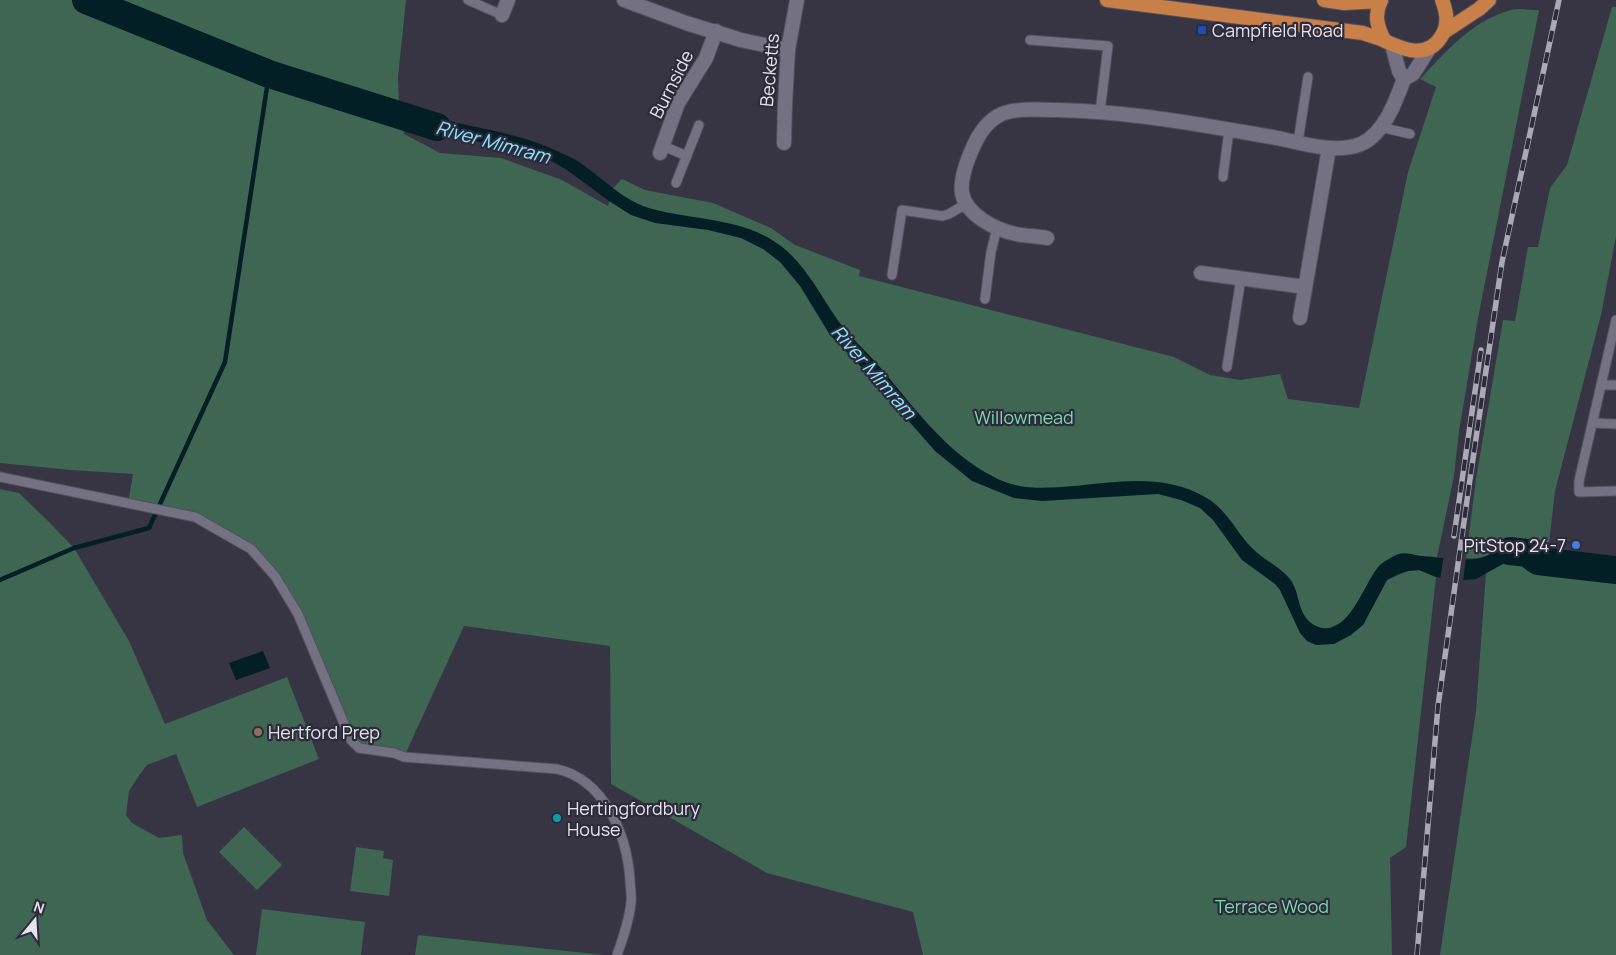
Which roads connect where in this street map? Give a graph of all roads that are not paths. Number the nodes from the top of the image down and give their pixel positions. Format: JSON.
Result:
{"nodes":[{"id":1,"x":468,"y":0,"type":"edge"},
{"id":2,"x":508,"y":0,"type":"edge"},
{"id":3,"x":624,"y":0,"type":"edge"},
{"id":4,"x":797,"y":0,"type":"edge"},
{"id":5,"x":1107,"y":0,"type":"edge"},
{"id":6,"x":1324,"y":0,"type":"edge"},
{"id":7,"x":1381,"y":0,"type":"edge"},
{"id":8,"x":1442,"y":0,"type":"edge"},
{"id":9,"x":1489,"y":0,"type":"edge"},
{"id":10,"x":502,"y":15,"type":"joint"},
{"id":11,"x":716,"y":32,"type":"junction"},
{"id":12,"x":1444,"y":32,"type":"junction"},
{"id":13,"x":1030,"y":40,"type":"dead end"},
{"id":14,"x":1388,"y":43,"type":"junction"},
{"id":15,"x":1429,"y":49,"type":"junction"},
{"id":16,"x":788,"y":50,"type":"junction"},
{"id":17,"x":1308,"y":77,"type":"dead end"},
{"id":18,"x":1404,"y":79,"type":"junction"},
{"id":19,"x":1100,"y":112,"type":"junction"},
{"id":20,"x":700,"y":125,"type":"dead end"},
{"id":21,"x":1380,"y":127,"type":"junction"},
{"id":22,"x":1230,"y":130,"type":"junction"},
{"id":23,"x":1410,"y":134,"type":"dead end"},
{"id":24,"x":1298,"y":142,"type":"junction"},
{"id":25,"x":784,"y":143,"type":"dead end"},
{"id":26,"x":1329,"y":148,"type":"junction"},
{"id":27,"x":661,"y":150,"type":"joint"},
{"id":28,"x":687,"y":156,"type":"junction"},
{"id":29,"x":1223,"y":177,"type":"dead end"},
{"id":30,"x":676,"y":183,"type":"dead end"},
{"id":31,"x":966,"y":204,"type":"junction"},
{"id":32,"x":997,"y":228,"type":"junction"},
{"id":33,"x":1046,"y":238,"type":"dead end"},
{"id":34,"x":1201,"y":273,"type":"dead end"},
{"id":35,"x":892,"y":276,"type":"dead end"},
{"id":36,"x":1241,"y":278,"type":"junction"},
{"id":37,"x":1305,"y":287,"type":"junction"},
{"id":38,"x":985,"y":299,"type":"dead end"},
{"id":39,"x":1300,"y":318,"type":"dead end"},
{"id":40,"x":1616,"y":320,"type":"edge"},
{"id":41,"x":1614,"y":341,"type":"edge"},
{"id":42,"x":1228,"y":367,"type":"dead end"},
{"id":43,"x":1601,"y":384,"type":"junction"},
{"id":44,"x":1616,"y":385,"type":"edge"},
{"id":45,"x":1593,"y":423,"type":"junction"},
{"id":46,"x":1616,"y":424,"type":"edge"},
{"id":47,"x":0,"y":477,"type":"edge"},
{"id":48,"x":1616,"y":491,"type":"edge"},
{"id":49,"x":617,"y":955,"type":"edge"}],
"edges":[{"from":1,"to":10,"type":"lane"},
{"from":2,"to":10,"type":"street"},
{"from":3,"to":11,"type":"street"},
{"from":4,"to":16,"type":"street","name":"Becketts"},
{"from":5,"to":14,"type":"highway"},
{"from":6,"to":7,"type":"highway"},
{"from":7,"to":14,"type":"highway"},
{"from":8,"to":12,"type":"highway"},
{"from":9,"to":12,"type":"highway"},
{"from":11,"to":16,"type":"street"},
{"from":11,"to":27,"type":"street","name":"Burnside"},
{"from":12,"to":15,"type":"highway"},
{"from":13,"to":19,"type":"lane"},
{"from":14,"to":15,"type":"highway"},
{"from":14,"to":18,"type":"street"},
{"from":15,"to":18,"type":"street"},
{"from":16,"to":25,"type":"street","name":"Becketts"},
{"from":17,"to":24,"type":"lane"},
{"from":18,"to":21,"type":"street"},
{"from":19,"to":22,"type":"street"},
{"from":19,"to":31,"type":"street"},
{"from":20,"to":28,"type":"lane"},
{"from":21,"to":23,"type":"lane"},
{"from":21,"to":26,"type":"street"},
{"from":22,"to":24,"type":"street"},
{"from":22,"to":29,"type":"lane"},
{"from":24,"to":26,"type":"street"},
{"from":26,"to":37,"type":"street"},
{"from":27,"to":28,"type":"lane"},
{"from":28,"to":30,"type":"lane"},
{"from":31,"to":32,"type":"street"},
{"from":31,"to":35,"type":"lane"},
{"from":32,"to":33,"type":"street"},
{"from":32,"to":38,"type":"lane"},
{"from":34,"to":36,"type":"street"},
{"from":36,"to":37,"type":"street"},
{"from":36,"to":42,"type":"lane"},
{"from":37,"to":39,"type":"street"},
{"from":40,"to":41,"type":"lane"},
{"from":41,"to":43,"type":"lane"},
{"from":43,"to":44,"type":"lane"},
{"from":43,"to":45,"type":"lane"},
{"from":45,"to":46,"type":"lane"},
{"from":45,"to":48,"type":"lane"},
{"from":47,"to":49,"type":"lane"}]}
